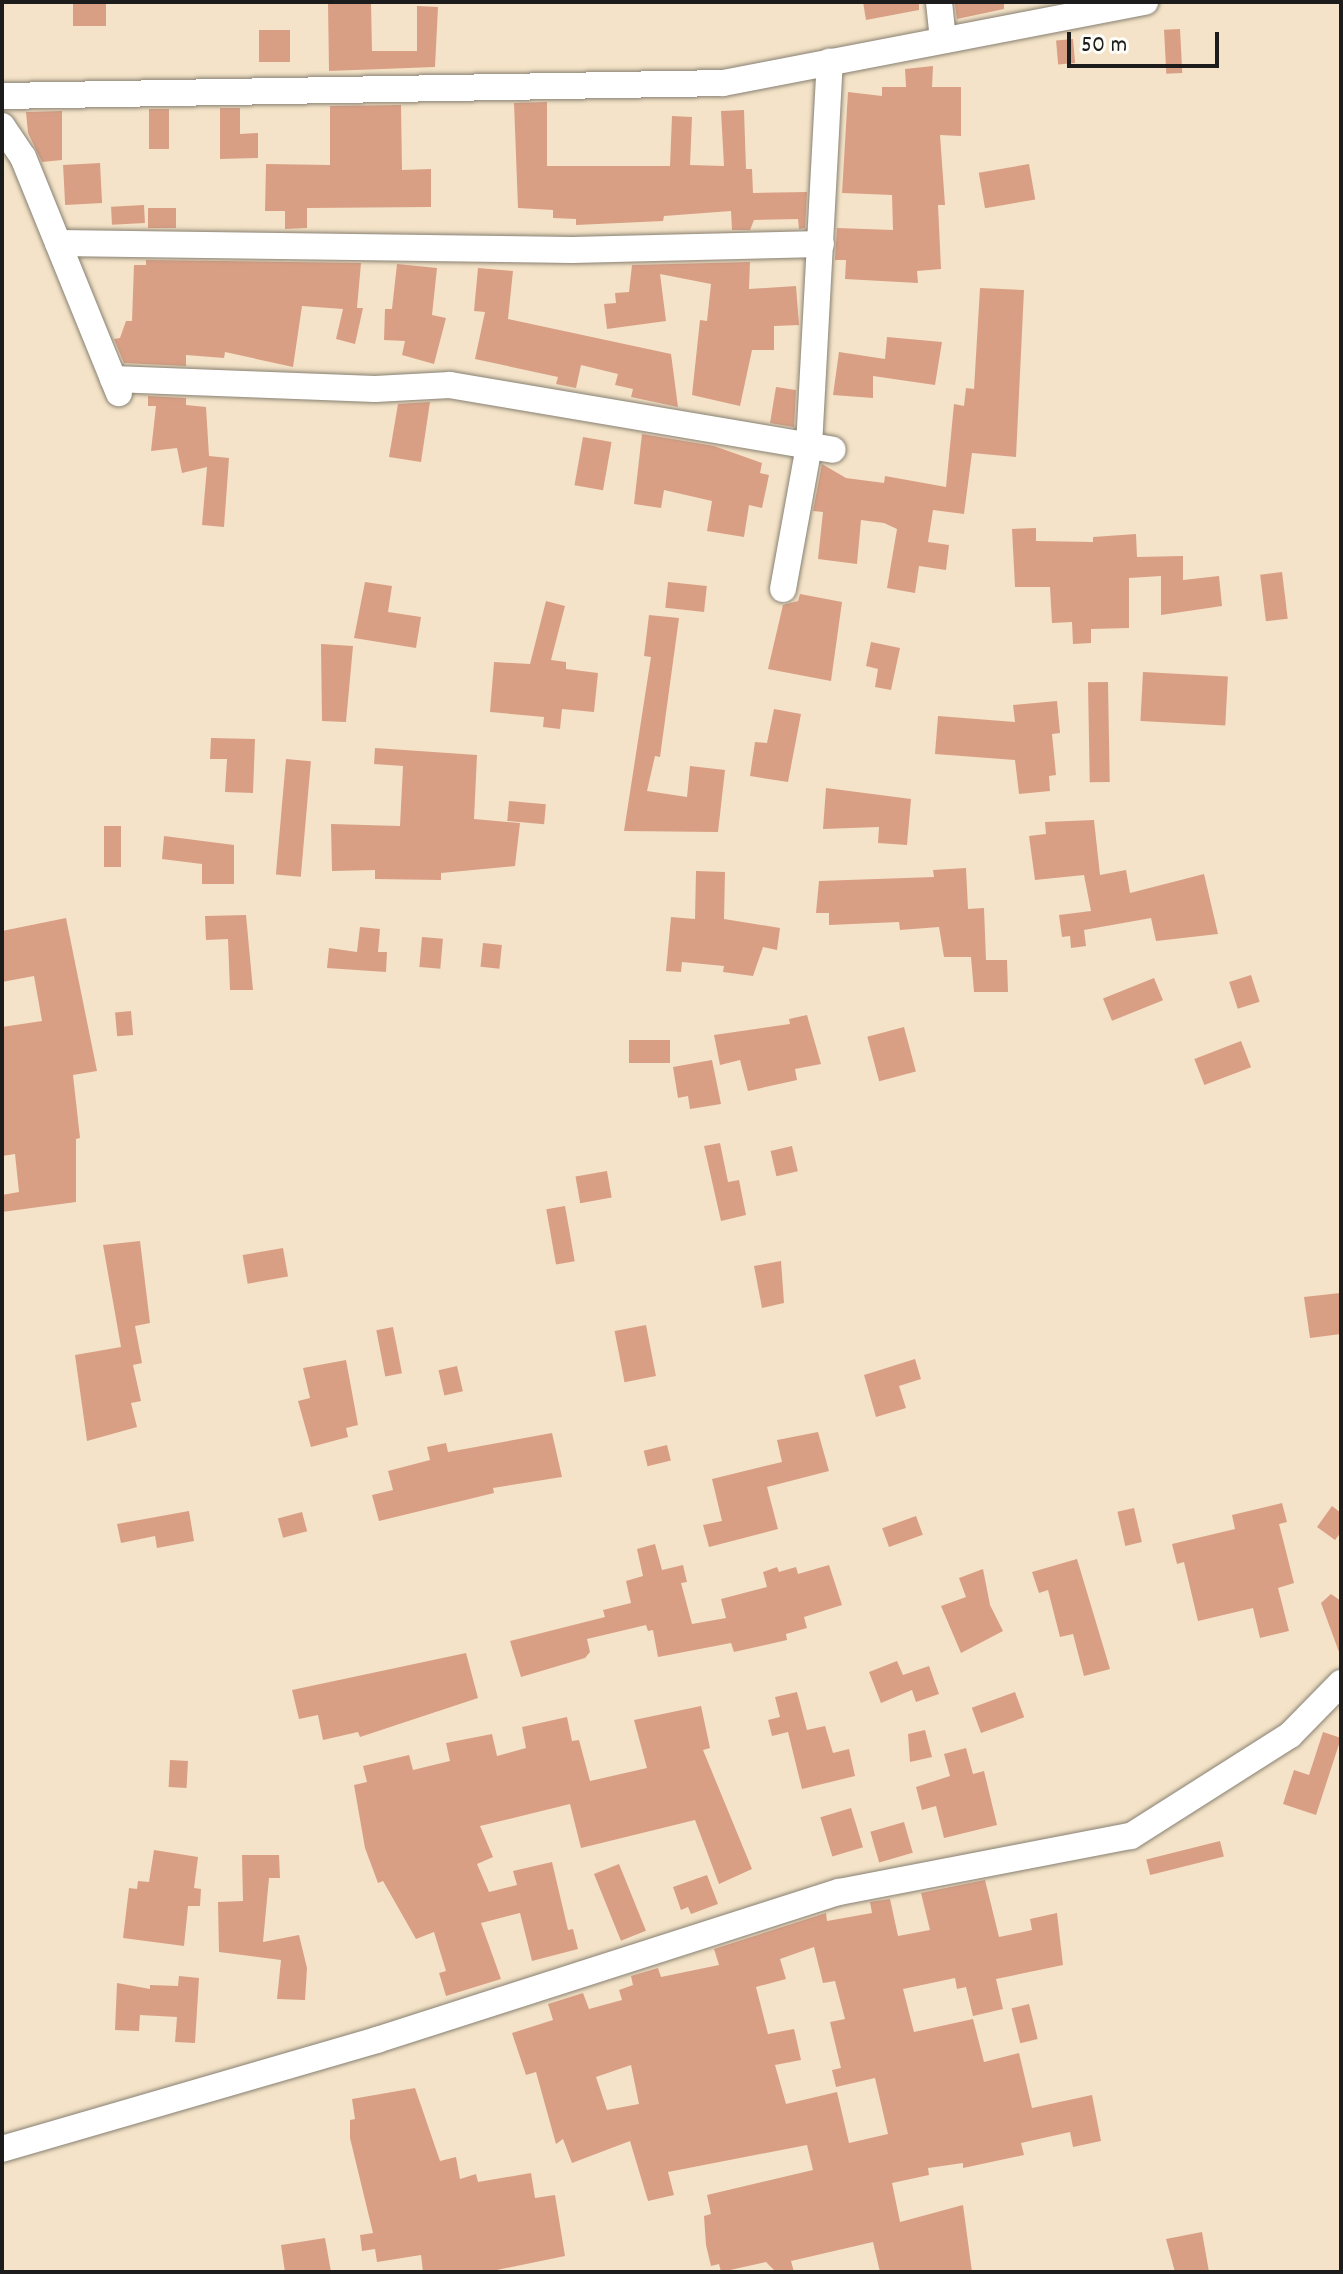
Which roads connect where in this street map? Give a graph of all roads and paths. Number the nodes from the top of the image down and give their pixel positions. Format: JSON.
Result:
{"nodes":[{"id":1,"x":939,"y":2,"type":"edge"},
{"id":2,"x":1145,"y":2,"type":"edge"},
{"id":3,"x":943,"y":40,"type":"junction"},
{"id":4,"x":830,"y":62,"type":"junction"},
{"id":5,"x":2,"y":96,"type":"edge"},
{"id":6,"x":2,"y":126,"type":"edge"},
{"id":7,"x":58,"y":243,"type":"junction"},
{"id":8,"x":821,"y":244,"type":"junction"},
{"id":9,"x":821,"y":448,"type":"junction"},
{"id":10,"x":783,"y":589,"type":"dead end"},
{"id":11,"x":1341,"y":1683,"type":"edge"},
{"id":12,"x":2,"y":2149,"type":"edge"}],
"edges":[{"from":1,"to":3,"type":"street"},
{"from":2,"to":3,"type":"street"},
{"from":3,"to":4,"type":"street"},
{"from":4,"to":5,"type":"street"},
{"from":4,"to":8,"type":"street"},
{"from":6,"to":7,"type":"street"},
{"from":7,"to":8,"type":"street"},
{"from":7,"to":9,"type":"street"},
{"from":8,"to":9,"type":"street"},
{"from":9,"to":10,"type":"street"},
{"from":11,"to":12,"type":"street"}]}
